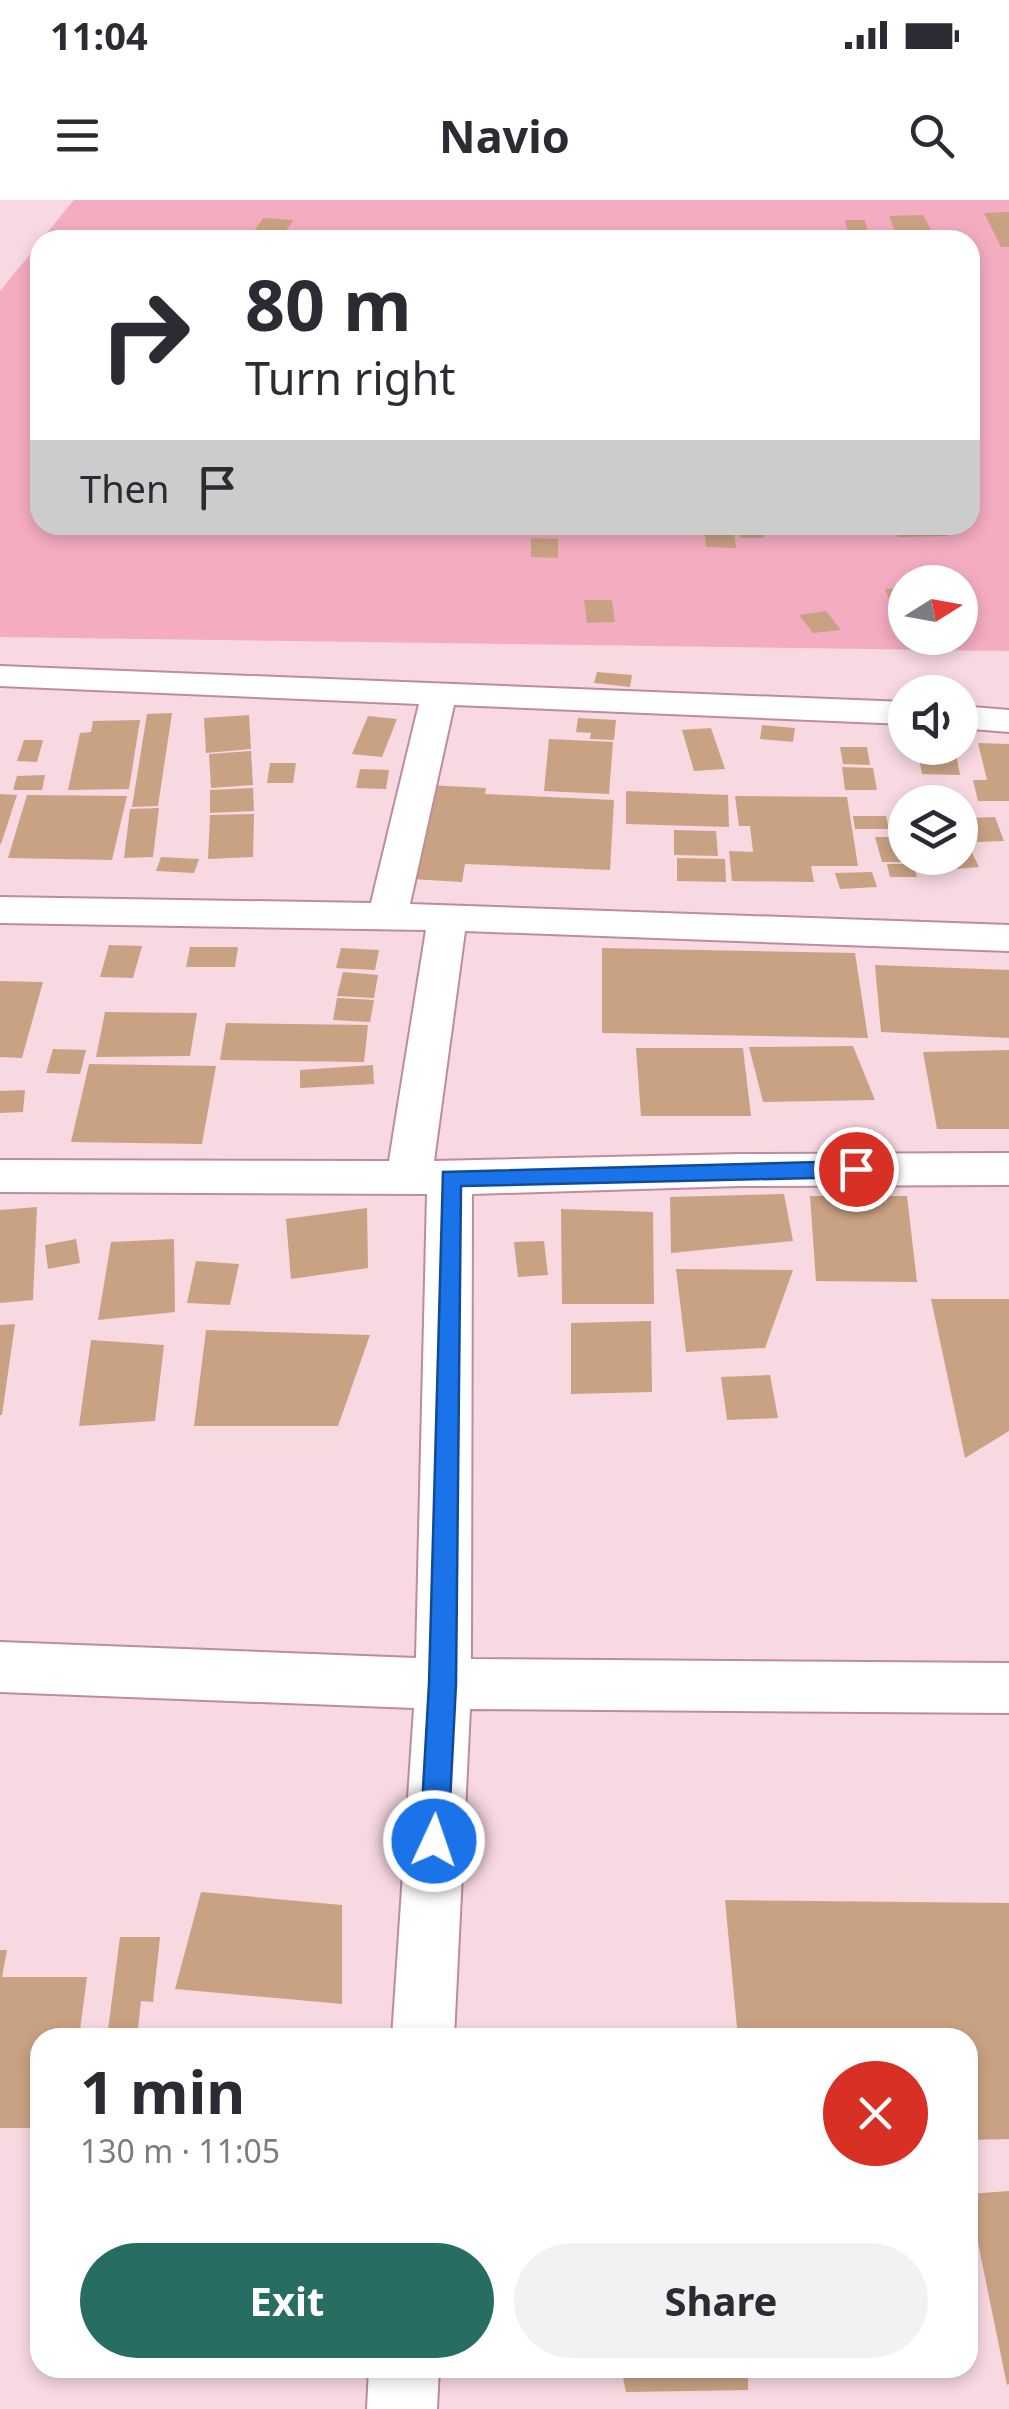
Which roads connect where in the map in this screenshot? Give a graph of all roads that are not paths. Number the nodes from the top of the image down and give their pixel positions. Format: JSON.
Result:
{"nodes":[{"id":1,"x":0,"y":676,"type":"edge"},
{"id":2,"x":438,"y":694,"type":"junction"},
{"id":3,"x":888,"y":712,"type":"edge"},
{"id":4,"x":978,"y":719,"type":"edge"},
{"id":5,"x":1009,"y":722,"type":"edge"},
{"id":6,"x":0,"y":910,"type":"edge"},
{"id":7,"x":388,"y":916,"type":"junction"},
{"id":8,"x":447,"y":919,"type":"junction"},
{"id":9,"x":1009,"y":938,"type":"edge"},
{"id":10,"x":1009,"y":1169,"type":"edge"},
{"id":11,"x":0,"y":1176,"type":"edge"},
{"id":12,"x":430,"y":1178,"type":"junction"},
{"id":13,"x":0,"y":1667,"type":"edge"},
{"id":14,"x":442,"y":1684,"type":"junction"},
{"id":15,"x":1009,"y":1688,"type":"edge"},
{"id":16,"x":424,"y":2028,"type":"edge"},
{"id":17,"x":404,"y":2378,"type":"edge"},
{"id":18,"x":402,"y":2409,"type":"edge"}],
"edges":[{"from":1,"to":2,"type":"street"},
{"from":2,"to":3,"type":"street"},
{"from":2,"to":7,"type":"street"},
{"from":4,"to":5,"type":"street"},
{"from":6,"to":7,"type":"street"},
{"from":7,"to":8,"type":"street"},
{"from":8,"to":9,"type":"street"},
{"from":8,"to":12,"type":"street"},
{"from":10,"to":12,"type":"street"},
{"from":11,"to":12,"type":"street"},
{"from":12,"to":14,"type":"street"},
{"from":13,"to":14,"type":"street"},
{"from":14,"to":15,"type":"street"},
{"from":14,"to":16,"type":"street"},
{"from":17,"to":18,"type":"street"}]}
